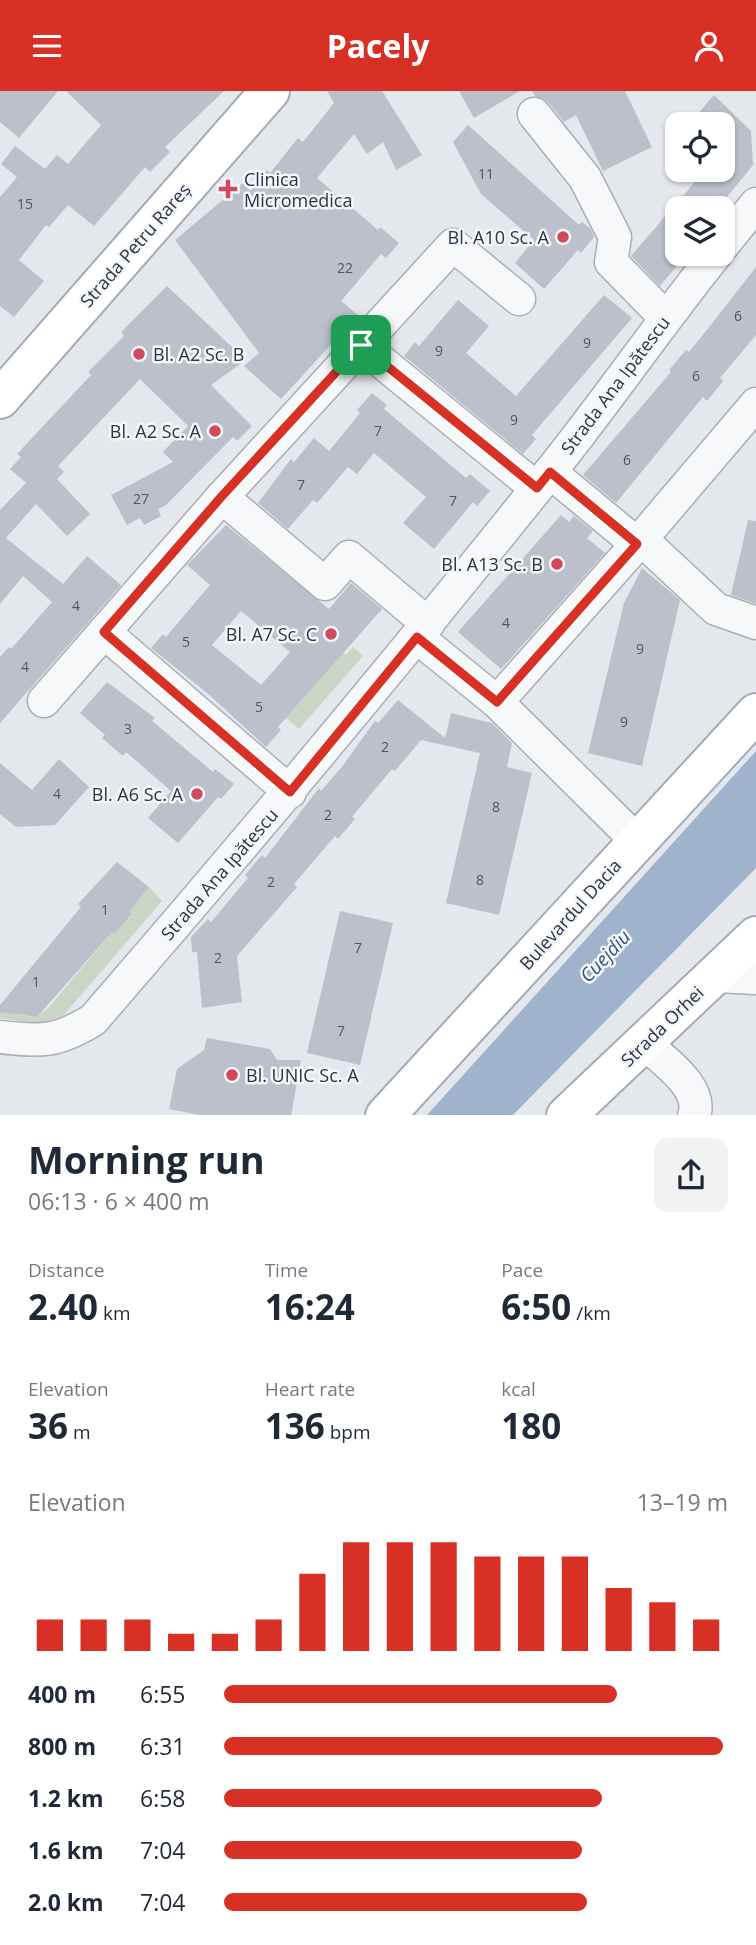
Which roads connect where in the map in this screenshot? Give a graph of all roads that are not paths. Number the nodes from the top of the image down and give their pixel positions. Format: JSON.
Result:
{"nodes":[{"id":1,"x":261,"y":94,"type":"edge"},
{"id":2,"x":534,"y":114,"type":"dead end"},
{"id":3,"x":756,"y":204,"type":"edge"},
{"id":4,"x":735,"y":230,"type":"edge"},
{"id":5,"x":706,"y":266,"type":"edge"},
{"id":6,"x":519,"y":299,"type":"dead end"},
{"id":7,"x":665,"y":317,"type":"junction"},
{"id":8,"x":361,"y":345,"type":"junction"},
{"id":9,"x":0,"y":399,"type":"edge"},
{"id":10,"x":756,"y":404,"type":"edge"},
{"id":11,"x":543,"y":480,"type":"junction"},
{"id":12,"x":222,"y":496,"type":"junction"},
{"id":13,"x":639,"y":542,"type":"junction"},
{"id":14,"x":756,"y":623,"type":"edge"},
{"id":15,"x":422,"y":631,"type":"junction"},
{"id":16,"x":104,"y":632,"type":"junction"},
{"id":17,"x":44,"y":701,"type":"dead end"},
{"id":18,"x":497,"y":702,"type":"junction"},
{"id":19,"x":756,"y":713,"type":"edge"},
{"id":20,"x":290,"y":792,"type":"junction"},
{"id":21,"x":636,"y":840,"type":"junction"},
{"id":22,"x":756,"y":936,"type":"edge"},
{"id":23,"x":715,"y":976,"type":"junction"},
{"id":24,"x":756,"y":978,"type":"edge"},
{"id":25,"x":0,"y":1037,"type":"edge"},
{"id":26,"x":645,"y":1043,"type":"junction"},
{"id":27,"x":385,"y":1115,"type":"edge"},
{"id":28,"x":566,"y":1115,"type":"edge"},
{"id":29,"x":694,"y":1115,"type":"edge"}],
"edges":[{"from":1,"to":9,"type":"main road","name":"Strada Petru Rareș"},
{"from":2,"to":7,"type":"street"},
{"from":3,"to":4,"type":"street"},
{"from":5,"to":7,"type":"street","name":"Strada Ana Ipătescu"},
{"from":6,"to":8,"type":"street"},
{"from":7,"to":11,"type":"street","name":"Strada Ana Ipătescu"},
{"from":8,"to":11,"type":"street"},
{"from":8,"to":12,"type":"street"},
{"from":10,"to":13,"type":"street"},
{"from":11,"to":13,"type":"street"},
{"from":11,"to":15,"type":"street","name":"Strada Ana Ipătescu"},
{"from":12,"to":15,"type":"street"},
{"from":12,"to":16,"type":"street"},
{"from":13,"to":14,"type":"street"},
{"from":13,"to":18,"type":"street"},
{"from":15,"to":18,"type":"street"},
{"from":15,"to":20,"type":"street","name":"Strada Ana Ipătescu"},
{"from":16,"to":17,"type":"street"},
{"from":16,"to":20,"type":"street"},
{"from":18,"to":21,"type":"street"},
{"from":19,"to":21,"type":"main road","name":"Bulevardul Dacia"},
{"from":20,"to":25,"type":"street","name":"Strada Ana Ipătescu"},
{"from":21,"to":27,"type":"main road","name":"Bulevardul Dacia"},
{"from":22,"to":23,"type":"main road","name":"Strada Orhei"},
{"from":23,"to":24,"type":"street"},
{"from":23,"to":26,"type":"main road","name":"Strada Orhei"},
{"from":26,"to":28,"type":"main road","name":"Strada Orhei"},
{"from":26,"to":29,"type":"street"}]}
